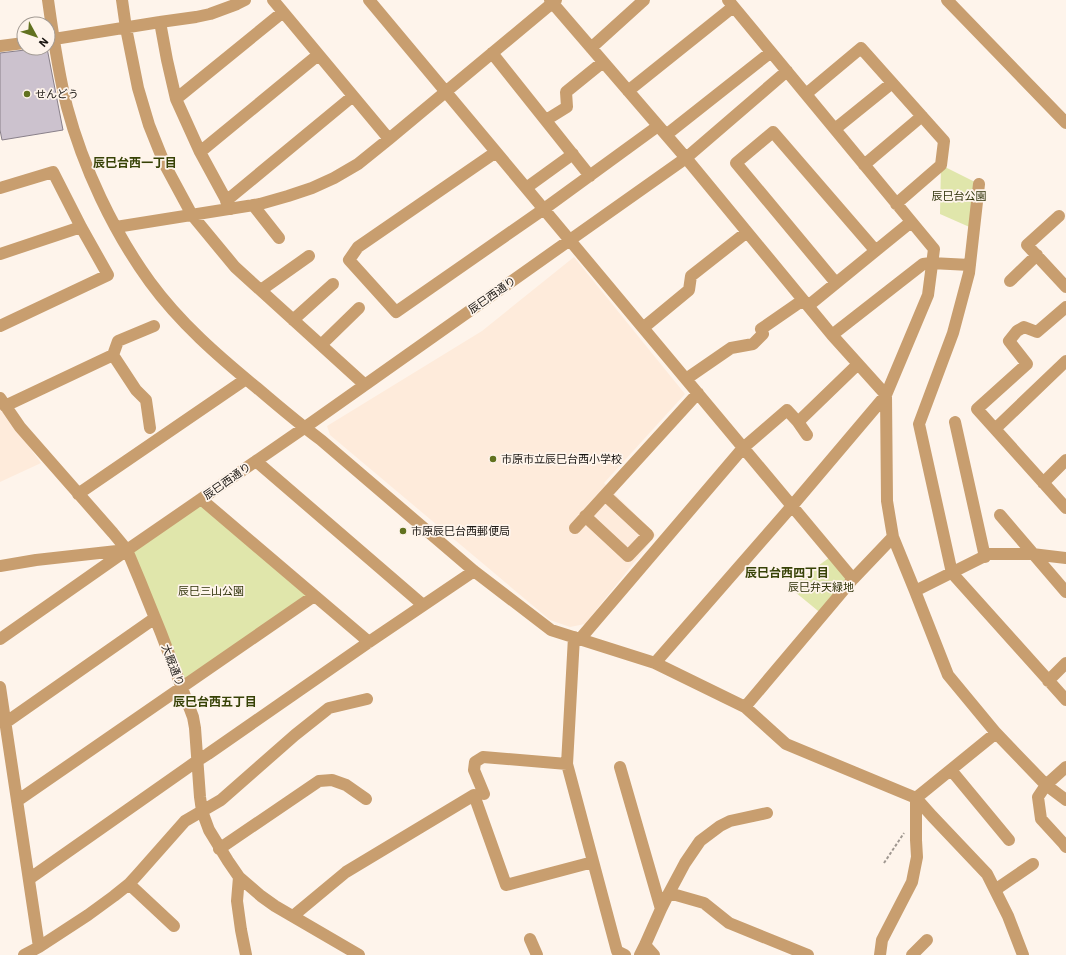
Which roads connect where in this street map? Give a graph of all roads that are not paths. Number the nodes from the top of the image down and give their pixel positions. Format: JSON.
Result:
{"nodes":[{"id":1,"x":48,"y":0,"type":"edge"},
{"id":2,"x":122,"y":0,"type":"edge"},
{"id":3,"x":245,"y":0,"type":"edge"},
{"id":4,"x":273,"y":0,"type":"edge"},
{"id":5,"x":369,"y":0,"type":"edge"},
{"id":6,"x":644,"y":0,"type":"edge"},
{"id":7,"x":947,"y":0,"type":"edge"},
{"id":8,"x":553,"y":1,"type":"edge"},
{"id":9,"x":730,"y":3,"type":"edge"},
{"id":10,"x":283,"y":12,"type":"junction"},
{"id":11,"x":49,"y":16,"type":"edge"},
{"id":12,"x":160,"y":22,"type":"junction"},
{"id":13,"x":126,"y":28,"type":"junction"},
{"id":14,"x":56,"y":39,"type":"edge"},
{"id":15,"x":16,"y":44,"type":"edge"},
{"id":16,"x":0,"y":46,"type":"edge"},
{"id":17,"x":591,"y":48,"type":"junction"},
{"id":18,"x":771,"y":52,"type":"junction"},
{"id":19,"x":492,"y":53,"type":"junction"},
{"id":20,"x":318,"y":55,"type":"junction"},
{"id":21,"x":55,"y":56,"type":"edge"},
{"id":22,"x":603,"y":62,"type":"junction"},
{"id":23,"x":787,"y":72,"type":"junction"},
{"id":24,"x":892,"y":83,"type":"junction"},
{"id":25,"x":628,"y":91,"type":"junction"},
{"id":26,"x":446,"y":92,"type":"junction"},
{"id":27,"x":806,"y":94,"type":"junction"},
{"id":28,"x":353,"y":96,"type":"junction"},
{"id":29,"x":176,"y":99,"type":"junction"},
{"id":30,"x":922,"y":116,"type":"junction"},
{"id":31,"x":546,"y":120,"type":"junction"},
{"id":32,"x":1066,"y":122,"type":"edge"},
{"id":33,"x":835,"y":129,"type":"junction"},
{"id":34,"x":662,"y":131,"type":"junction"},
{"id":35,"x":388,"y":139,"type":"junction"},
{"id":36,"x":200,"y":152,"type":"junction"},
{"id":37,"x":496,"y":152,"type":"junction"},
{"id":38,"x":573,"y":154,"type":"junction"},
{"id":39,"x":686,"y":158,"type":"junction"},
{"id":40,"x":864,"y":165,"type":"junction"},
{"id":41,"x":590,"y":176,"type":"junction"},
{"id":42,"x":979,"y":184,"type":"dead end"},
{"id":43,"x":0,"y":188,"type":"edge"},
{"id":44,"x":526,"y":188,"type":"junction"},
{"id":45,"x":896,"y":204,"type":"junction"},
{"id":46,"x":228,"y":205,"type":"junction"},
{"id":47,"x":253,"y":205,"type":"junction"},
{"id":48,"x":544,"y":209,"type":"junction"},
{"id":49,"x":192,"y":215,"type":"junction"},
{"id":50,"x":1059,"y":216,"type":"dead end"},
{"id":51,"x":910,"y":222,"type":"junction"},
{"id":52,"x":81,"y":227,"type":"junction"},
{"id":53,"x":116,"y":227,"type":"junction"},
{"id":54,"x":747,"y":232,"type":"junction"},
{"id":55,"x":279,"y":238,"type":"dead end"},
{"id":56,"x":570,"y":240,"type":"junction"},
{"id":57,"x":875,"y":250,"type":"junction"},
{"id":58,"x":0,"y":254,"type":"edge"},
{"id":59,"x":1037,"y":255,"type":"junction"},
{"id":60,"x":309,"y":256,"type":"dead end"},
{"id":61,"x":931,"y":263,"type":"junction"},
{"id":62,"x":970,"y":265,"type":"junction"},
{"id":63,"x":1010,"y":281,"type":"dead end"},
{"id":64,"x":836,"y":283,"type":"junction"},
{"id":65,"x":333,"y":284,"type":"dead end"},
{"id":66,"x":1066,"y":287,"type":"edge"},
{"id":67,"x":261,"y":290,"type":"junction"},
{"id":68,"x":806,"y":303,"type":"junction"},
{"id":69,"x":1066,"y":307,"type":"edge"},
{"id":70,"x":359,"y":308,"type":"dead end"},
{"id":71,"x":293,"y":320,"type":"junction"},
{"id":72,"x":0,"y":326,"type":"edge"},
{"id":73,"x":154,"y":326,"type":"dead end"},
{"id":74,"x":643,"y":328,"type":"junction"},
{"id":75,"x":832,"y":335,"type":"junction"},
{"id":76,"x":321,"y":345,"type":"junction"},
{"id":77,"x":113,"y":355,"type":"junction"},
{"id":78,"x":1066,"y":361,"type":"edge"},
{"id":79,"x":858,"y":364,"type":"junction"},
{"id":80,"x":686,"y":379,"type":"junction"},
{"id":81,"x":246,"y":380,"type":"junction"},
{"id":82,"x":365,"y":385,"type":"junction"},
{"id":83,"x":698,"y":393,"type":"junction"},
{"id":84,"x":886,"y":395,"type":"junction"},
{"id":85,"x":3,"y":402,"type":"edge"},
{"id":86,"x":798,"y":422,"type":"junction"},
{"id":87,"x":955,"y":422,"type":"dead end"},
{"id":88,"x":150,"y":428,"type":"dead end"},
{"id":89,"x":304,"y":428,"type":"junction"},
{"id":90,"x":995,"y":429,"type":"junction"},
{"id":91,"x":807,"y":435,"type":"dead end"},
{"id":92,"x":743,"y":448,"type":"junction"},
{"id":93,"x":256,"y":460,"type":"junction"},
{"id":94,"x":1066,"y":460,"type":"edge"},
{"id":95,"x":1043,"y":483,"type":"junction"},
{"id":96,"x":78,"y":494,"type":"junction"},
{"id":97,"x":605,"y":494,"type":"junction"},
{"id":98,"x":200,"y":499,"type":"junction"},
{"id":99,"x":792,"y":506,"type":"junction"},
{"id":100,"x":1066,"y":508,"type":"edge"},
{"id":101,"x":1000,"y":515,"type":"dead end"},
{"id":102,"x":585,"y":516,"type":"junction"},
{"id":103,"x":574,"y":528,"type":"dead end"},
{"id":104,"x":893,"y":537,"type":"junction"},
{"id":105,"x":127,"y":550,"type":"junction"},
{"id":106,"x":1032,"y":554,"type":"junction"},
{"id":107,"x":985,"y":557,"type":"junction"},
{"id":108,"x":1066,"y":558,"type":"edge"},
{"id":109,"x":0,"y":566,"type":"edge"},
{"id":110,"x":474,"y":570,"type":"junction"},
{"id":111,"x":952,"y":573,"type":"junction"},
{"id":112,"x":853,"y":579,"type":"junction"},
{"id":113,"x":915,"y":591,"type":"junction"},
{"id":114,"x":1066,"y":592,"type":"edge"},
{"id":115,"x":314,"y":596,"type":"junction"},
{"id":116,"x":423,"y":605,"type":"junction"},
{"id":117,"x":155,"y":618,"type":"junction"},
{"id":118,"x":577,"y":638,"type":"junction"},
{"id":119,"x":0,"y":639,"type":"edge"},
{"id":120,"x":369,"y":642,"type":"junction"},
{"id":121,"x":655,"y":663,"type":"junction"},
{"id":122,"x":1066,"y":663,"type":"edge"},
{"id":123,"x":1048,"y":681,"type":"junction"},
{"id":124,"x":0,"y":687,"type":"edge"},
{"id":125,"x":182,"y":688,"type":"junction"},
{"id":126,"x":367,"y":699,"type":"dead end"},
{"id":127,"x":1066,"y":700,"type":"edge"},
{"id":128,"x":745,"y":707,"type":"junction"},
{"id":129,"x":5,"y":723,"type":"junction"},
{"id":130,"x":996,"y":733,"type":"junction"},
{"id":131,"x":197,"y":760,"type":"junction"},
{"id":132,"x":567,"y":764,"type":"junction"},
{"id":133,"x":620,"y":767,"type":"dead end"},
{"id":134,"x":1066,"y":767,"type":"edge"},
{"id":135,"x":951,"y":770,"type":"junction"},
{"id":136,"x":1046,"y":785,"type":"junction"},
{"id":137,"x":484,"y":794,"type":"dead end"},
{"id":138,"x":366,"y":798,"type":"dead end"},
{"id":139,"x":916,"y":798,"type":"junction"},
{"id":140,"x":1066,"y":800,"type":"edge"},
{"id":141,"x":17,"y":801,"type":"junction"},
{"id":142,"x":202,"y":811,"type":"junction"},
{"id":143,"x":767,"y":813,"type":"dead end"},
{"id":144,"x":1009,"y":840,"type":"dead end"},
{"id":145,"x":1066,"y":847,"type":"edge"},
{"id":146,"x":219,"y":849,"type":"junction"},
{"id":147,"x":593,"y":862,"type":"junction"},
{"id":148,"x":1032,"y":864,"type":"dead end"},
{"id":149,"x":239,"y":877,"type":"junction"},
{"id":150,"x":29,"y":879,"type":"junction"},
{"id":151,"x":129,"y":884,"type":"junction"},
{"id":152,"x":995,"y":890,"type":"junction"},
{"id":153,"x":669,"y":893,"type":"junction"},
{"id":154,"x":661,"y":909,"type":"junction"},
{"id":155,"x":293,"y":916,"type":"junction"},
{"id":156,"x":174,"y":926,"type":"dead end"},
{"id":157,"x":530,"y":939,"type":"dead end"},
{"id":158,"x":927,"y":940,"type":"dead end"},
{"id":159,"x":39,"y":947,"type":"junction"},
{"id":160,"x":643,"y":950,"type":"edge"},
{"id":161,"x":24,"y":955,"type":"edge"},
{"id":162,"x":246,"y":955,"type":"edge"},
{"id":163,"x":358,"y":955,"type":"edge"},
{"id":164,"x":537,"y":955,"type":"edge"},
{"id":165,"x":625,"y":955,"type":"edge"},
{"id":166,"x":654,"y":955,"type":"edge"},
{"id":167,"x":806,"y":955,"type":"edge"},
{"id":168,"x":880,"y":955,"type":"edge"},
{"id":169,"x":912,"y":955,"type":"edge"},
{"id":170,"x":1023,"y":955,"type":"edge"}],
"edges":[{"from":1,"to":11,"type":"street"},
{"from":2,"to":13,"type":"street"},
{"from":3,"to":12,"type":"street"},
{"from":4,"to":10,"type":"street"},
{"from":5,"to":26,"type":"street"},
{"from":6,"to":17,"type":"street"},
{"from":7,"to":32,"type":"street"},
{"from":8,"to":17,"type":"street"},
{"from":8,"to":19,"type":"street"},
{"from":9,"to":18,"type":"street"},
{"from":9,"to":25,"type":"street"},
{"from":10,"to":20,"type":"street"},
{"from":10,"to":29,"type":"street"},
{"from":12,"to":13,"type":"street"},
{"from":12,"to":29,"type":"street"},
{"from":13,"to":14,"type":"street"},
{"from":13,"to":49,"type":"street"},
{"from":15,"to":16,"type":"street"},
{"from":17,"to":22,"type":"street"},
{"from":18,"to":23,"type":"street"},
{"from":18,"to":34,"type":"street"},
{"from":19,"to":26,"type":"street"},
{"from":19,"to":31,"type":"street"},
{"from":20,"to":28,"type":"street"},
{"from":20,"to":36,"type":"street"},
{"from":21,"to":53,"type":"street"},
{"from":22,"to":25,"type":"street"},
{"from":22,"to":31,"type":"street"},
{"from":23,"to":27,"type":"street"},
{"from":23,"to":39,"type":"street","name":"辰巳西通り"},
{"from":24,"to":27,"type":"street"},
{"from":24,"to":30,"type":"street"},
{"from":24,"to":33,"type":"street"},
{"from":25,"to":34,"type":"street"},
{"from":26,"to":35,"type":"street"},
{"from":26,"to":37,"type":"street"},
{"from":27,"to":33,"type":"street"},
{"from":28,"to":35,"type":"street"},
{"from":28,"to":46,"type":"street"},
{"from":29,"to":36,"type":"street"},
{"from":30,"to":40,"type":"street"},
{"from":30,"to":45,"type":"street"},
{"from":31,"to":38,"type":"street"},
{"from":33,"to":40,"type":"street"},
{"from":34,"to":39,"type":"street"},
{"from":34,"to":41,"type":"street"},
{"from":35,"to":47,"type":"street"},
{"from":36,"to":46,"type":"street"},
{"from":37,"to":44,"type":"street"},
{"from":37,"to":48,"type":"street"},
{"from":38,"to":41,"type":"street"},
{"from":38,"to":44,"type":"street"},
{"from":39,"to":54,"type":"street"},
{"from":39,"to":56,"type":"street","name":"辰巳西通り"},
{"from":40,"to":45,"type":"street"},
{"from":41,"to":48,"type":"street"},
{"from":42,"to":62,"type":"street"},
{"from":43,"to":52,"type":"street"},
{"from":44,"to":48,"type":"street"},
{"from":45,"to":51,"type":"street"},
{"from":46,"to":47,"type":"street"},
{"from":46,"to":49,"type":"street"},
{"from":47,"to":55,"type":"street"},
{"from":48,"to":56,"type":"street"},
{"from":49,"to":53,"type":"street"},
{"from":49,"to":67,"type":"street"},
{"from":50,"to":59,"type":"street"},
{"from":51,"to":57,"type":"street"},
{"from":51,"to":61,"type":"street"},
{"from":52,"to":58,"type":"street"},
{"from":52,"to":72,"type":"street"},
{"from":53,"to":81,"type":"street"},
{"from":54,"to":68,"type":"street"},
{"from":54,"to":74,"type":"street"},
{"from":56,"to":74,"type":"street"},
{"from":56,"to":82,"type":"street","name":"辰巳西通り"},
{"from":57,"to":64,"type":"street"},
{"from":57,"to":64,"type":"street"},
{"from":59,"to":63,"type":"street"},
{"from":59,"to":66,"type":"street"},
{"from":60,"to":67,"type":"street"},
{"from":61,"to":62,"type":"street"},
{"from":61,"to":75,"type":"street"},
{"from":61,"to":84,"type":"street"},
{"from":62,"to":111,"type":"street"},
{"from":64,"to":68,"type":"street"},
{"from":65,"to":71,"type":"street"},
{"from":67,"to":71,"type":"street"},
{"from":68,"to":75,"type":"street"},
{"from":68,"to":80,"type":"street"},
{"from":69,"to":90,"type":"street"},
{"from":70,"to":76,"type":"street"},
{"from":71,"to":76,"type":"street"},
{"from":73,"to":77,"type":"street"},
{"from":74,"to":80,"type":"street"},
{"from":75,"to":79,"type":"street"},
{"from":76,"to":82,"type":"street"},
{"from":77,"to":85,"type":"street"},
{"from":77,"to":88,"type":"street"},
{"from":78,"to":90,"type":"street"},
{"from":79,"to":84,"type":"street"},
{"from":79,"to":86,"type":"street"},
{"from":80,"to":83,"type":"street"},
{"from":81,"to":89,"type":"street"},
{"from":81,"to":96,"type":"street"},
{"from":82,"to":89,"type":"street","name":"辰巳西通り"},
{"from":83,"to":92,"type":"street"},
{"from":83,"to":97,"type":"street"},
{"from":84,"to":99,"type":"street"},
{"from":84,"to":104,"type":"street"},
{"from":85,"to":96,"type":"street","name":"大厩通り"},
{"from":86,"to":91,"type":"street"},
{"from":86,"to":92,"type":"street"},
{"from":87,"to":107,"type":"street"},
{"from":89,"to":93,"type":"street","name":"辰巳西通り"},
{"from":89,"to":110,"type":"street"},
{"from":90,"to":95,"type":"street"},
{"from":92,"to":99,"type":"street"},
{"from":92,"to":118,"type":"street"},
{"from":93,"to":98,"type":"street","name":"辰巳西通り"},
{"from":93,"to":116,"type":"street"},
{"from":94,"to":95,"type":"street"},
{"from":95,"to":100,"type":"street"},
{"from":96,"to":105,"type":"street","name":"大厩通り"},
{"from":97,"to":102,"type":"street"},
{"from":97,"to":102,"type":"street"},
{"from":98,"to":105,"type":"street","name":"辰巳西通り"},
{"from":98,"to":115,"type":"street"},
{"from":99,"to":112,"type":"street"},
{"from":99,"to":121,"type":"street"},
{"from":101,"to":106,"type":"street"},
{"from":102,"to":103,"type":"street"},
{"from":104,"to":112,"type":"street"},
{"from":104,"to":113,"type":"street"},
{"from":105,"to":109,"type":"street"},
{"from":105,"to":117,"type":"street","name":"大厩通り"},
{"from":105,"to":119,"type":"street","name":"辰巳西通り"},
{"from":106,"to":107,"type":"street"},
{"from":106,"to":108,"type":"street"},
{"from":106,"to":114,"type":"street"},
{"from":107,"to":111,"type":"street"},
{"from":110,"to":116,"type":"street"},
{"from":110,"to":118,"type":"street"},
{"from":111,"to":113,"type":"street"},
{"from":111,"to":123,"type":"street"},
{"from":112,"to":128,"type":"street"},
{"from":113,"to":130,"type":"street"},
{"from":115,"to":120,"type":"street"},
{"from":115,"to":125,"type":"street"},
{"from":116,"to":120,"type":"street"},
{"from":117,"to":125,"type":"street","name":"大厩通り"},
{"from":117,"to":129,"type":"street"},
{"from":118,"to":121,"type":"street"},
{"from":118,"to":132,"type":"street"},
{"from":120,"to":131,"type":"street"},
{"from":121,"to":128,"type":"street"},
{"from":122,"to":123,"type":"street"},
{"from":123,"to":127,"type":"street"},
{"from":124,"to":129,"type":"street"},
{"from":125,"to":131,"type":"street","name":"大厩通り"},
{"from":125,"to":141,"type":"street"},
{"from":126,"to":142,"type":"street"},
{"from":128,"to":139,"type":"street"},
{"from":129,"to":141,"type":"street"},
{"from":130,"to":135,"type":"street"},
{"from":130,"to":136,"type":"street"},
{"from":131,"to":142,"type":"street","name":"大厩通り"},
{"from":131,"to":150,"type":"street"},
{"from":132,"to":137,"type":"street"},
{"from":132,"to":147,"type":"street"},
{"from":133,"to":154,"type":"street"},
{"from":134,"to":136,"type":"street"},
{"from":135,"to":139,"type":"street"},
{"from":135,"to":144,"type":"street"},
{"from":136,"to":140,"type":"street"},
{"from":136,"to":145,"type":"street"},
{"from":138,"to":146,"type":"street"},
{"from":139,"to":152,"type":"street"},
{"from":139,"to":168,"type":"street"},
{"from":141,"to":150,"type":"street"},
{"from":142,"to":146,"type":"street","name":"大厩通り"},
{"from":142,"to":151,"type":"street"},
{"from":143,"to":153,"type":"street"},
{"from":146,"to":149,"type":"street","name":"大厩通り"},
{"from":147,"to":155,"type":"street"},
{"from":147,"to":165,"type":"street"},
{"from":148,"to":152,"type":"street"},
{"from":149,"to":155,"type":"street","name":"大厩通り"},
{"from":149,"to":162,"type":"street"},
{"from":150,"to":159,"type":"street"},
{"from":151,"to":156,"type":"street"},
{"from":151,"to":159,"type":"street"},
{"from":152,"to":170,"type":"street"},
{"from":153,"to":154,"type":"street"},
{"from":153,"to":167,"type":"street"},
{"from":154,"to":160,"type":"street"},
{"from":155,"to":163,"type":"street","name":"大厩通り"},
{"from":157,"to":164,"type":"street"},
{"from":158,"to":169,"type":"street"},
{"from":159,"to":161,"type":"street"},
{"from":160,"to":166,"type":"street"}]}
